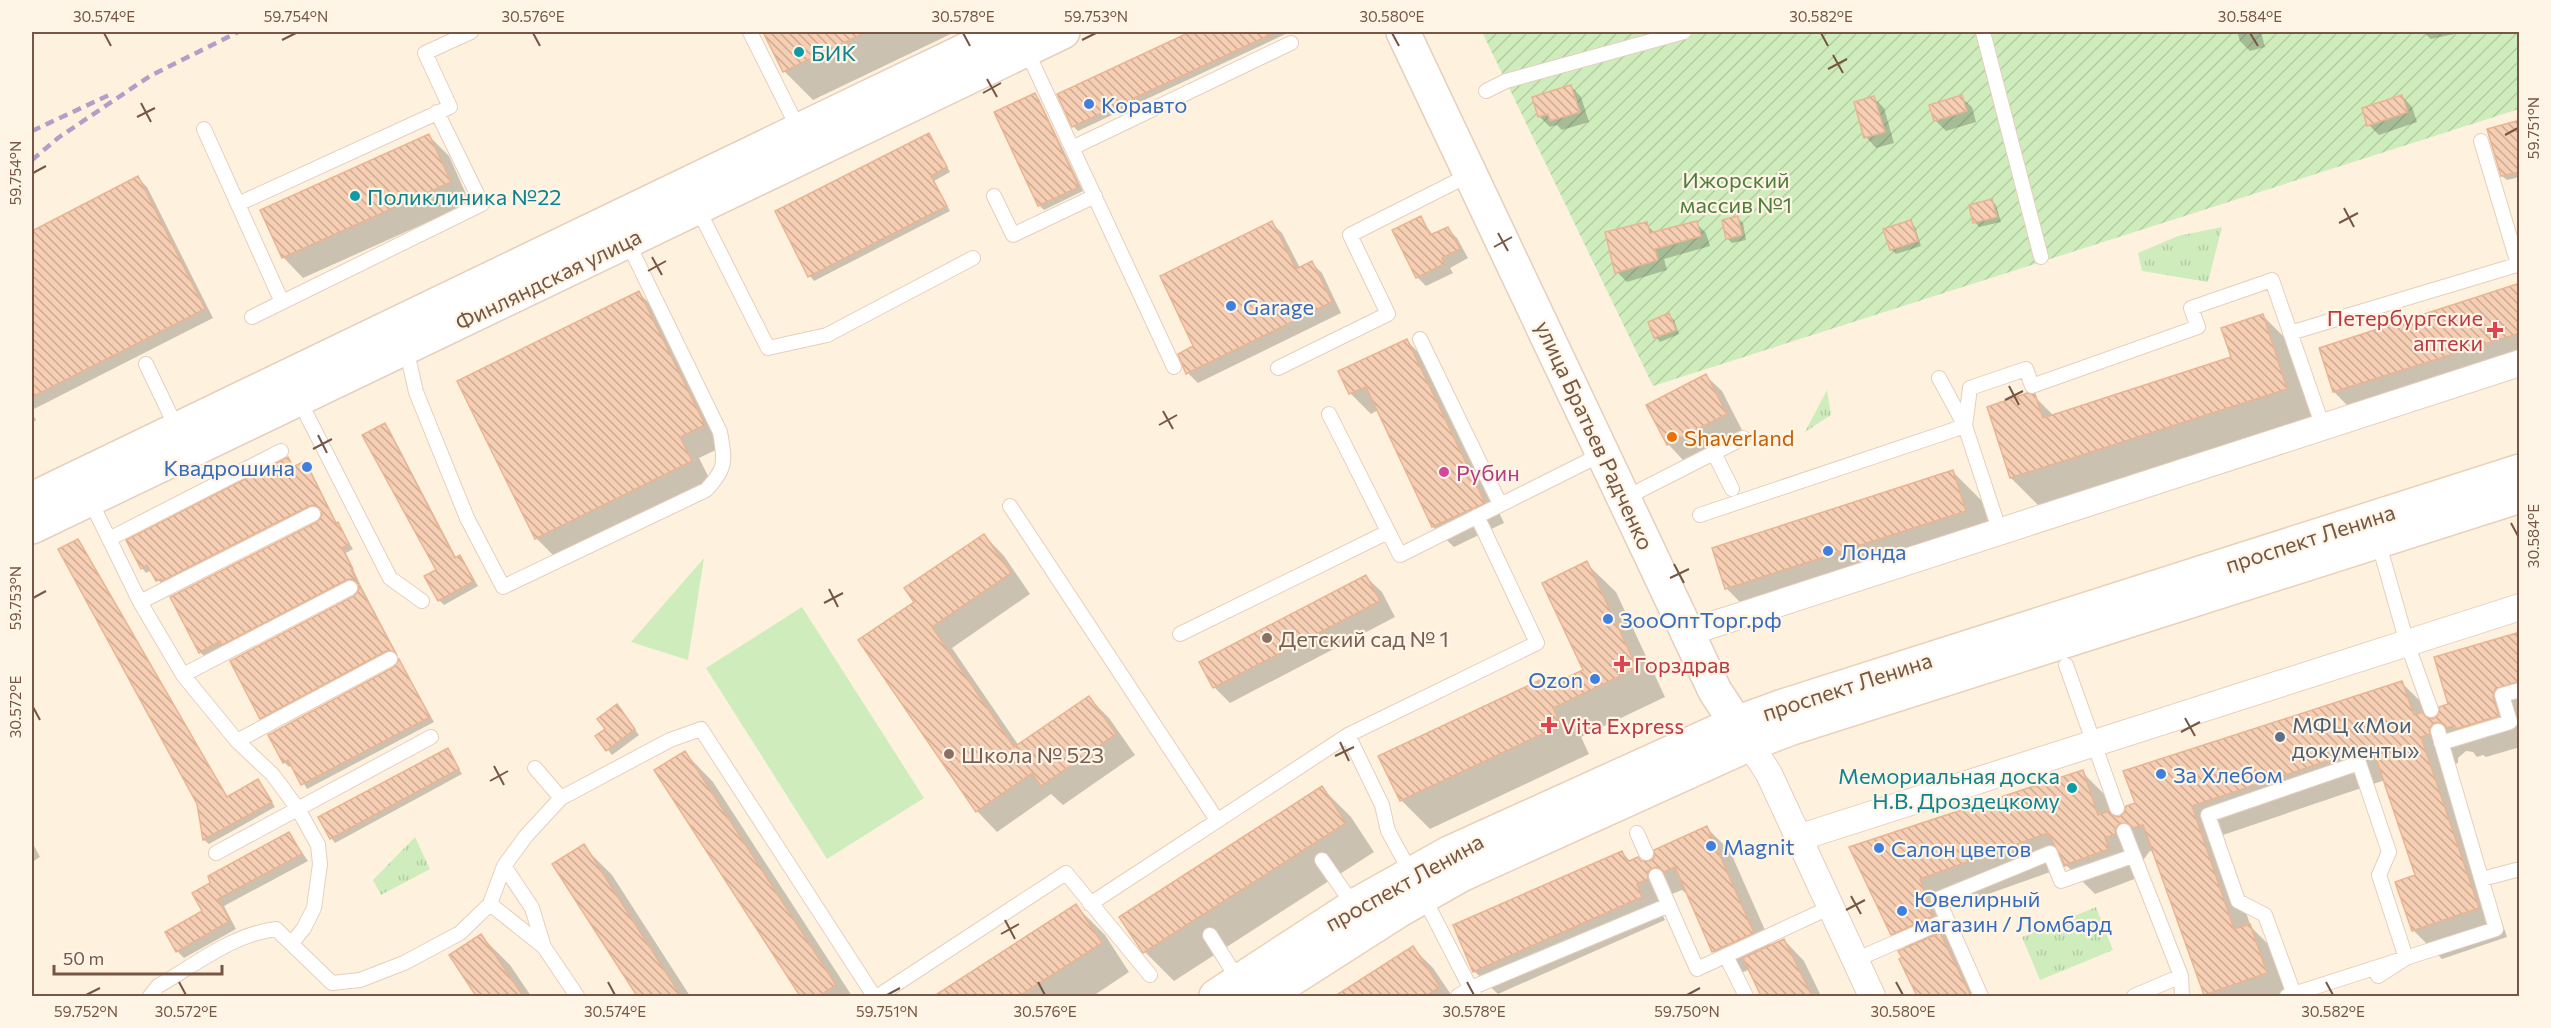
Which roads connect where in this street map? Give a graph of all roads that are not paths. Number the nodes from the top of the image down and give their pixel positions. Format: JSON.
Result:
{"nodes":[{"id":1,"x":471,"y":32,"type":"edge"},
{"id":2,"x":750,"y":32,"type":"edge"},
{"id":3,"x":1064,"y":32,"type":"edge"},
{"id":4,"x":1403,"y":32,"type":"edge"},
{"id":5,"x":1684,"y":32,"type":"edge"},
{"id":6,"x":1983,"y":32,"type":"edge"},
{"id":7,"x":1016,"y":37,"type":"edge"},
{"id":8,"x":1291,"y":43,"type":"dead end"},
{"id":9,"x":1486,"y":91,"type":"dead end"},
{"id":10,"x":437,"y":112,"type":"junction"},
{"id":11,"x":204,"y":129,"type":"dead end"},
{"id":12,"x":805,"y":141,"type":"junction"},
{"id":13,"x":2481,"y":141,"type":"dead end"},
{"id":14,"x":1072,"y":147,"type":"junction"},
{"id":15,"x":1472,"y":174,"type":"junction"},
{"id":16,"x":994,"y":196,"type":"dead end"},
{"id":17,"x":1095,"y":196,"type":"junction"},
{"id":18,"x":238,"y":204,"type":"junction"},
{"id":19,"x":697,"y":207,"type":"junction"},
{"id":20,"x":621,"y":230,"type":"junction"},
{"id":21,"x":2042,"y":257,"type":"dead end"},
{"id":22,"x":973,"y":258,"type":"dead end"},
{"id":23,"x":2518,"y":264,"type":"edge"},
{"id":24,"x":282,"y":302,"type":"junction"},
{"id":25,"x":252,"y":316,"type":"dead end"},
{"id":26,"x":2290,"y":333,"type":"junction"},
{"id":27,"x":400,"y":336,"type":"junction"},
{"id":28,"x":1420,"y":339,"type":"dead end"},
{"id":29,"x":2520,"y":363,"type":"edge"},
{"id":30,"x":146,"y":364,"type":"dead end"},
{"id":31,"x":1174,"y":367,"type":"dead end"},
{"id":32,"x":1278,"y":368,"type":"dead end"},
{"id":33,"x":1939,"y":378,"type":"dead end"},
{"id":34,"x":298,"y":398,"type":"junction"},
{"id":35,"x":1329,"y":414,"type":"dead end"},
{"id":36,"x":1965,"y":426,"type":"junction"},
{"id":37,"x":2324,"y":427,"type":"junction"},
{"id":38,"x":1743,"y":438,"type":"dead end"},
{"id":39,"x":183,"y":441,"type":"junction"},
{"id":40,"x":281,"y":451,"type":"dead end"},
{"id":41,"x":1604,"y":453,"type":"junction"},
{"id":42,"x":1714,"y":453,"type":"junction"},
{"id":43,"x":2520,"y":471,"type":"edge"},
{"id":44,"x":84,"y":488,"type":"junction"},
{"id":45,"x":1732,"y":489,"type":"dead end"},
{"id":46,"x":2520,"y":496,"type":"edge"},
{"id":47,"x":1625,"y":498,"type":"junction"},
{"id":48,"x":32,"y":499,"type":"edge"},
{"id":49,"x":1500,"y":504,"type":"junction"},
{"id":50,"x":1010,"y":506,"type":"dead end"},
{"id":51,"x":313,"y":514,"type":"dead end"},
{"id":52,"x":1700,"y":515,"type":"dead end"},
{"id":53,"x":1477,"y":516,"type":"junction"},
{"id":54,"x":32,"y":527,"type":"edge"},
{"id":55,"x":1388,"y":532,"type":"junction"},
{"id":56,"x":2000,"y":532,"type":"junction"},
{"id":57,"x":109,"y":538,"type":"junction"},
{"id":58,"x":2378,"y":541,"type":"junction"},
{"id":59,"x":350,"y":588,"type":"dead end"},
{"id":60,"x":422,"y":601,"type":"dead end"},
{"id":61,"x":140,"y":602,"type":"junction"},
{"id":62,"x":2520,"y":607,"type":"edge"},
{"id":63,"x":1688,"y":633,"type":"junction"},
{"id":64,"x":1180,"y":634,"type":"dead end"},
{"id":65,"x":2408,"y":643,"type":"junction"},
{"id":66,"x":390,"y":659,"type":"dead end"},
{"id":67,"x":2066,"y":665,"type":"dead end"},
{"id":68,"x":183,"y":675,"type":"junction"},
{"id":69,"x":2520,"y":690,"type":"edge"},
{"id":70,"x":2431,"y":710,"type":"dead end"},
{"id":71,"x":1743,"y":734,"type":"junction"},
{"id":72,"x":1348,"y":735,"type":"junction"},
{"id":73,"x":431,"y":737,"type":"dead end"},
{"id":74,"x":237,"y":741,"type":"junction"},
{"id":75,"x":2092,"y":744,"type":"junction"},
{"id":76,"x":535,"y":768,"type":"dead end"},
{"id":77,"x":561,"y":798,"type":"junction"},
{"id":78,"x":2116,"y":808,"type":"dead end"},
{"id":79,"x":298,"y":809,"type":"junction"},
{"id":80,"x":1217,"y":820,"type":"junction"},
{"id":81,"x":2124,"y":831,"type":"dead end"},
{"id":82,"x":1637,"y":833,"type":"dead end"},
{"id":83,"x":1798,"y":838,"type":"junction"},
{"id":84,"x":216,"y":853,"type":"dead end"},
{"id":85,"x":1646,"y":853,"type":"dead end"},
{"id":86,"x":2133,"y":856,"type":"junction"},
{"id":87,"x":1322,"y":860,"type":"dead end"},
{"id":88,"x":504,"y":866,"type":"junction"},
{"id":89,"x":2520,"y":869,"type":"edge"},
{"id":90,"x":1656,"y":876,"type":"dead end"},
{"id":91,"x":2482,"y":879,"type":"junction"},
{"id":92,"x":1417,"y":885,"type":"junction"},
{"id":93,"x":490,"y":903,"type":"junction"},
{"id":94,"x":1090,"y":904,"type":"junction"},
{"id":95,"x":1669,"y":905,"type":"junction"},
{"id":96,"x":1354,"y":906,"type":"junction"},
{"id":97,"x":1831,"y":907,"type":"junction"},
{"id":98,"x":1947,"y":920,"type":"junction"},
{"id":99,"x":1210,"y":935,"type":"dead end"},
{"id":100,"x":292,"y":943,"type":"junction"},
{"id":101,"x":544,"y":947,"type":"junction"},
{"id":102,"x":1726,"y":956,"type":"junction"},
{"id":103,"x":2406,"y":958,"type":"junction"},
{"id":104,"x":1855,"y":960,"type":"junction"},
{"id":105,"x":1150,"y":975,"type":"dead end"},
{"id":106,"x":2181,"y":976,"type":"junction"},
{"id":107,"x":2378,"y":976,"type":"dead end"},
{"id":108,"x":333,"y":989,"type":"edge"},
{"id":109,"x":1240,"y":991,"type":"edge"},
{"id":110,"x":1473,"y":992,"type":"edge"},
{"id":111,"x":2290,"y":995,"type":"edge"},
{"id":112,"x":150,"y":996,"type":"edge"},
{"id":113,"x":577,"y":996,"type":"edge"},
{"id":114,"x":876,"y":996,"type":"edge"},
{"id":115,"x":1458,"y":996,"type":"edge"},
{"id":116,"x":1746,"y":996,"type":"edge"},
{"id":117,"x":1872,"y":996,"type":"edge"},
{"id":118,"x":1981,"y":996,"type":"edge"},
{"id":119,"x":2134,"y":996,"type":"edge"},
{"id":120,"x":2181,"y":996,"type":"edge"}],
"edges":[{"from":1,"to":10,"type":"lane"},
{"from":2,"to":12,"type":"lane"},
{"from":3,"to":7,"type":"street","name":"Финляндская улица"},
{"from":4,"to":15,"type":"street","name":"улица Братьев Радченко"},
{"from":5,"to":9,"type":"lane"},
{"from":6,"to":21,"type":"lane"},
{"from":7,"to":12,"type":"street","name":"Финляндская улица"},
{"from":7,"to":14,"type":"lane"},
{"from":8,"to":14,"type":"lane"},
{"from":10,"to":18,"type":"lane"},
{"from":10,"to":24,"type":"lane"},
{"from":11,"to":18,"type":"lane"},
{"from":12,"to":19,"type":"street","name":"Финляндская улица"},
{"from":12,"to":20,"type":"street","name":"Финляндская улица"},
{"from":13,"to":23,"type":"lane"},
{"from":14,"to":17,"type":"lane"},
{"from":15,"to":32,"type":"lane"},
{"from":15,"to":41,"type":"street","name":"улица Братьев Радченко"},
{"from":16,"to":17,"type":"lane"},
{"from":17,"to":31,"type":"lane"},
{"from":18,"to":24,"type":"lane"},
{"from":19,"to":20,"type":"street","name":"Финляндская улица"},
{"from":19,"to":22,"type":"lane"},
{"from":20,"to":27,"type":"street","name":"Финляндская улица"},
{"from":20,"to":27,"type":"lane"},
{"from":23,"to":26,"type":"lane"},
{"from":24,"to":25,"type":"lane"},
{"from":26,"to":36,"type":"lane"},
{"from":26,"to":37,"type":"lane"},
{"from":27,"to":34,"type":"street","name":"Финляндская улица"},
{"from":27,"to":39,"type":"street","name":"Финляндская улица"},
{"from":28,"to":49,"type":"lane"},
{"from":29,"to":37,"type":"street"},
{"from":30,"to":39,"type":"lane"},
{"from":33,"to":36,"type":"lane"},
{"from":34,"to":39,"type":"street","name":"Финляндская улица"},
{"from":34,"to":60,"type":"lane"},
{"from":35,"to":55,"type":"lane"},
{"from":36,"to":52,"type":"lane"},
{"from":36,"to":56,"type":"lane"},
{"from":37,"to":56,"type":"street"},
{"from":38,"to":42,"type":"lane"},
{"from":39,"to":44,"type":"street","name":"Финляндская улица"},
{"from":40,"to":57,"type":"lane"},
{"from":41,"to":47,"type":"street","name":"улица Братьев Радченко"},
{"from":41,"to":49,"type":"lane"},
{"from":42,"to":45,"type":"lane"},
{"from":42,"to":47,"type":"lane"},
{"from":43,"to":71,"type":"street","name":"проспект Ленина"},
{"from":44,"to":48,"type":"street","name":"Финляндская улица"},
{"from":44,"to":54,"type":"street","name":"Финляндская улица"},
{"from":44,"to":57,"type":"lane"},
{"from":46,"to":58,"type":"street","name":"проспект Ленина"},
{"from":47,"to":63,"type":"street","name":"улица Братьев Радченко"},
{"from":49,"to":53,"type":"lane"},
{"from":50,"to":80,"type":"lane"},
{"from":51,"to":61,"type":"lane"},
{"from":53,"to":55,"type":"lane"},
{"from":53,"to":72,"type":"lane"},
{"from":55,"to":64,"type":"lane"},
{"from":56,"to":63,"type":"street"},
{"from":57,"to":61,"type":"lane"},
{"from":58,"to":65,"type":"lane"},
{"from":58,"to":71,"type":"street","name":"проспект Ленина"},
{"from":59,"to":68,"type":"lane"},
{"from":61,"to":68,"type":"lane"},
{"from":62,"to":65,"type":"street"},
{"from":63,"to":71,"type":"street","name":"улица Братьев Радченко"},
{"from":65,"to":70,"type":"lane"},
{"from":65,"to":75,"type":"street"},
{"from":66,"to":74,"type":"lane"},
{"from":67,"to":75,"type":"lane"},
{"from":68,"to":74,"type":"lane"},
{"from":69,"to":91,"type":"lane"},
{"from":71,"to":83,"type":"street","name":"улица Братьев Радченко"},
{"from":71,"to":92,"type":"street","name":"проспект Ленина"},
{"from":72,"to":80,"type":"lane"},
{"from":72,"to":92,"type":"lane"},
{"from":73,"to":79,"type":"lane"},
{"from":74,"to":79,"type":"lane"},
{"from":75,"to":78,"type":"lane"},
{"from":75,"to":83,"type":"street"},
{"from":76,"to":77,"type":"lane"},
{"from":77,"to":88,"type":"lane"},
{"from":77,"to":114,"type":"lane"},
{"from":79,"to":84,"type":"lane"},
{"from":79,"to":100,"type":"lane"},
{"from":80,"to":94,"type":"lane"},
{"from":81,"to":86,"type":"lane"},
{"from":82,"to":85,"type":"lane"},
{"from":83,"to":97,"type":"street","name":"улица Братьев Радченко"},
{"from":86,"to":98,"type":"lane"},
{"from":86,"to":106,"type":"lane"},
{"from":87,"to":96,"type":"lane"},
{"from":88,"to":93,"type":"lane"},
{"from":88,"to":101,"type":"lane"},
{"from":89,"to":91,"type":"lane"},
{"from":90,"to":95,"type":"lane"},
{"from":91,"to":103,"type":"lane"},
{"from":92,"to":96,"type":"street","name":"проспект Ленина"},
{"from":92,"to":109,"type":"street","name":"проспект Ленина"},
{"from":92,"to":110,"type":"lane"},
{"from":93,"to":101,"type":"lane"},
{"from":93,"to":108,"type":"lane"},
{"from":94,"to":105,"type":"lane"},
{"from":94,"to":114,"type":"lane"},
{"from":95,"to":102,"type":"lane"},
{"from":95,"to":110,"type":"lane"},
{"from":96,"to":109,"type":"street","name":"проспект Ленина"},
{"from":97,"to":102,"type":"lane"},
{"from":97,"to":104,"type":"street","name":"улица Братьев Радченко"},
{"from":98,"to":104,"type":"lane"},
{"from":98,"to":118,"type":"lane"},
{"from":99,"to":109,"type":"lane"},
{"from":100,"to":108,"type":"lane"},
{"from":100,"to":112,"type":"lane"},
{"from":101,"to":113,"type":"lane"},
{"from":102,"to":116,"type":"lane"},
{"from":103,"to":107,"type":"lane"},
{"from":103,"to":111,"type":"lane"},
{"from":103,"to":111,"type":"lane"},
{"from":104,"to":117,"type":"street","name":"улица Братьев Радченко"},
{"from":106,"to":119,"type":"lane"},
{"from":106,"to":120,"type":"lane"},
{"from":110,"to":115,"type":"lane"}]}
